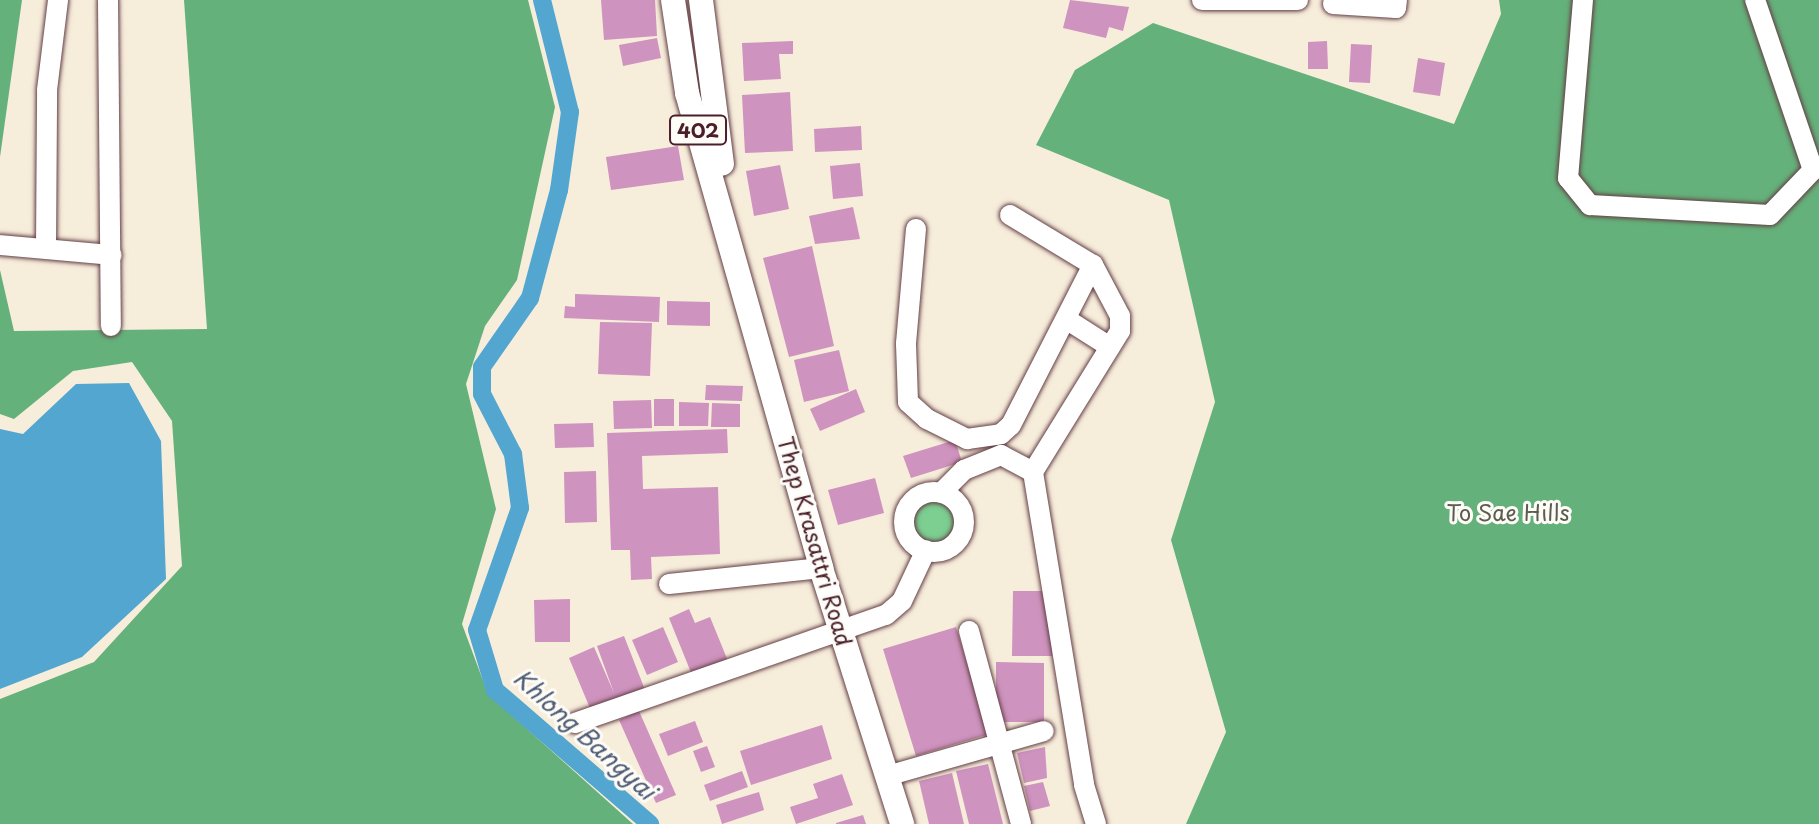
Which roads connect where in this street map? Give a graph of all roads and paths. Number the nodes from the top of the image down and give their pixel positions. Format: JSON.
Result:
{"nodes":[{"id":1,"x":58,"y":0,"type":"edge"},
{"id":2,"x":108,"y":0,"type":"edge"},
{"id":3,"x":673,"y":0,"type":"edge"},
{"id":4,"x":701,"y":0,"type":"edge"},
{"id":5,"x":1202,"y":0,"type":"edge"},
{"id":6,"x":1298,"y":0,"type":"edge"},
{"id":7,"x":1397,"y":0,"type":"edge"},
{"id":8,"x":1583,"y":0,"type":"edge"},
{"id":9,"x":1755,"y":0,"type":"edge"},
{"id":10,"x":1333,"y":4,"type":"dead end"},
{"id":11,"x":699,"y":92,"type":"junction"},
{"id":12,"x":1010,"y":215,"type":"dead end"},
{"id":13,"x":916,"y":229,"type":"dead end"},
{"id":14,"x":0,"y":245,"type":"edge"},
{"id":15,"x":46,"y":248,"type":"junction"},
{"id":16,"x":112,"y":255,"type":"junction"},
{"id":17,"x":1093,"y":265,"type":"junction"},
{"id":18,"x":1066,"y":319,"type":"junction"},
{"id":19,"x":111,"y":326,"type":"dead end"},
{"id":20,"x":1110,"y":347,"type":"junction"},
{"id":21,"x":1033,"y":472,"type":"junction"},
{"id":22,"x":941,"y":493,"type":"junction"},
{"id":23,"x":926,"y":550,"type":"junction"},
{"id":24,"x":821,"y":568,"type":"junction"},
{"id":25,"x":669,"y":584,"type":"dead end"},
{"id":26,"x":841,"y":631,"type":"junction"},
{"id":27,"x":969,"y":631,"type":"dead end"},
{"id":28,"x":575,"y":723,"type":"dead end"},
{"id":29,"x":1044,"y":731,"type":"dead end"},
{"id":30,"x":998,"y":744,"type":"junction"},
{"id":31,"x":887,"y":776,"type":"junction"},
{"id":32,"x":902,"y":824,"type":"edge"},
{"id":33,"x":1021,"y":824,"type":"edge"},
{"id":34,"x":1096,"y":824,"type":"edge"}],
"edges":[{"from":1,"to":15,"type":"street"},
{"from":2,"to":16,"type":"street"},
{"from":3,"to":11,"type":"main road","name":"Thep Krasattri Road","number":"402"},
{"from":4,"to":11,"type":"main road","name":"Thep Krasattri Road","number":"402"},
{"from":5,"to":6,"type":"street"},
{"from":7,"to":10,"type":"street"},
{"from":8,"to":9,"type":"street"},
{"from":11,"to":24,"type":"main road","name":"Thep Krasattri Road","number":"402"},
{"from":12,"to":17,"type":"street"},
{"from":13,"to":18,"type":"street"},
{"from":14,"to":15,"type":"street"},
{"from":15,"to":16,"type":"street"},
{"from":16,"to":19,"type":"street"},
{"from":17,"to":18,"type":"street"},
{"from":17,"to":20,"type":"street"},
{"from":18,"to":20,"type":"street"},
{"from":20,"to":21,"type":"street"},
{"from":21,"to":22,"type":"street"},
{"from":21,"to":34,"type":"street"},
{"from":22,"to":23,"type":"street"},
{"from":22,"to":23,"type":"street"},
{"from":23,"to":26,"type":"street"},
{"from":24,"to":25,"type":"street"},
{"from":24,"to":26,"type":"main road","name":"Thep Krasattri Road"},
{"from":26,"to":28,"type":"street"},
{"from":26,"to":31,"type":"main road","name":"Thep Krasattri Road"},
{"from":27,"to":30,"type":"street"},
{"from":29,"to":30,"type":"street"},
{"from":30,"to":31,"type":"street"},
{"from":30,"to":33,"type":"street"},
{"from":31,"to":32,"type":"main road","name":"Thep Krasattri Road"}]}
